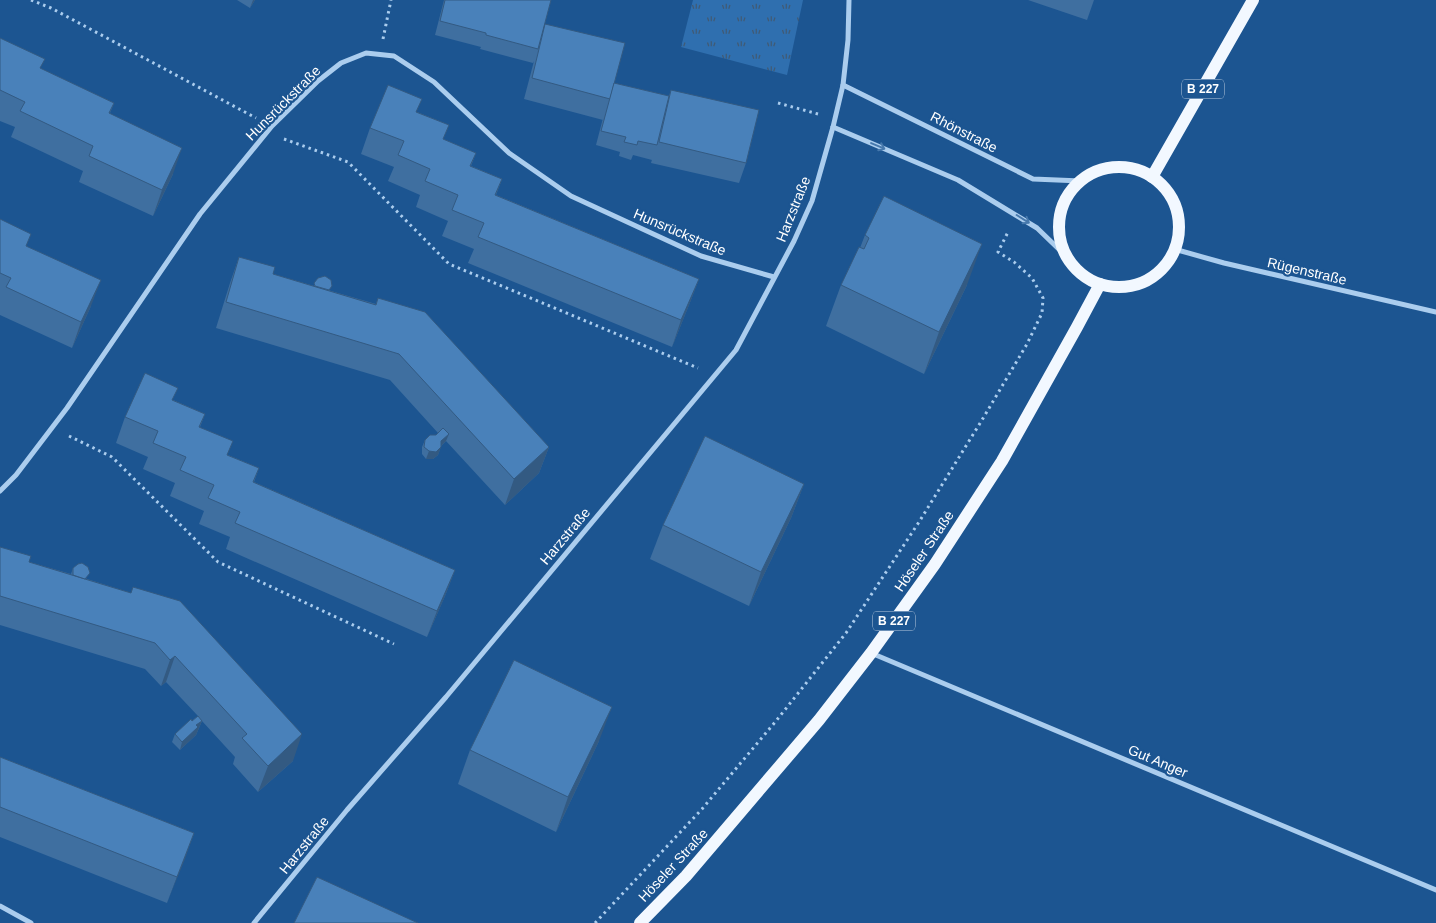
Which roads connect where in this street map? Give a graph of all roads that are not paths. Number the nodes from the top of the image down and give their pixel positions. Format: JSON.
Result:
{"nodes":[{"id":1,"x":849,"y":0,"type":"edge"},
{"id":2,"x":1253,"y":0,"type":"edge"},
{"id":3,"x":843,"y":84,"type":"junction"},
{"id":4,"x":833,"y":127,"type":"junction"},
{"id":5,"x":1152,"y":178,"type":"junction"},
{"id":6,"x":1081,"y":180,"type":"junction"},
{"id":7,"x":1174,"y":249,"type":"junction"},
{"id":8,"x":1066,"y":256,"type":"junction"},
{"id":9,"x":774,"y":278,"type":"junction"},
{"id":10,"x":1100,"y":284,"type":"junction"},
{"id":11,"x":1436,"y":312,"type":"edge"},
{"id":12,"x":0,"y":491,"type":"edge"},
{"id":13,"x":871,"y":653,"type":"junction"},
{"id":14,"x":1436,"y":890,"type":"edge"},
{"id":15,"x":0,"y":906,"type":"edge"},
{"id":16,"x":31,"y":923,"type":"edge"},
{"id":17,"x":254,"y":923,"type":"edge"},
{"id":18,"x":640,"y":923,"type":"edge"}],
"edges":[{"from":1,"to":3,"type":"street"},
{"from":2,"to":5,"type":"main road","number":"B 227"},
{"from":3,"to":4,"type":"street","name":"Harzstraße"},
{"from":3,"to":6,"type":"street","name":"Rhönstraße"},
{"from":4,"to":8,"type":"street","one_way":true},
{"from":4,"to":9,"type":"street","name":"Harzstraße"},
{"from":5,"to":6,"type":"main road"},
{"from":5,"to":7,"type":"main road"},
{"from":6,"to":8,"type":"main road"},
{"from":7,"to":10,"type":"main road"},
{"from":7,"to":11,"type":"street","name":"Rügenstraße"},
{"from":8,"to":10,"type":"main road"},
{"from":9,"to":12,"type":"street","name":"Hunsrückstraße"},
{"from":9,"to":17,"type":"street","name":"Harzstraße"},
{"from":10,"to":13,"type":"main road","name":"Höseler Straße","number":"B 227"},
{"from":13,"to":14,"type":"street","name":"Gut Anger"},
{"from":13,"to":18,"type":"main road","name":"Höseler Straße","number":"B 227"},
{"from":15,"to":16,"type":"street"}]}
